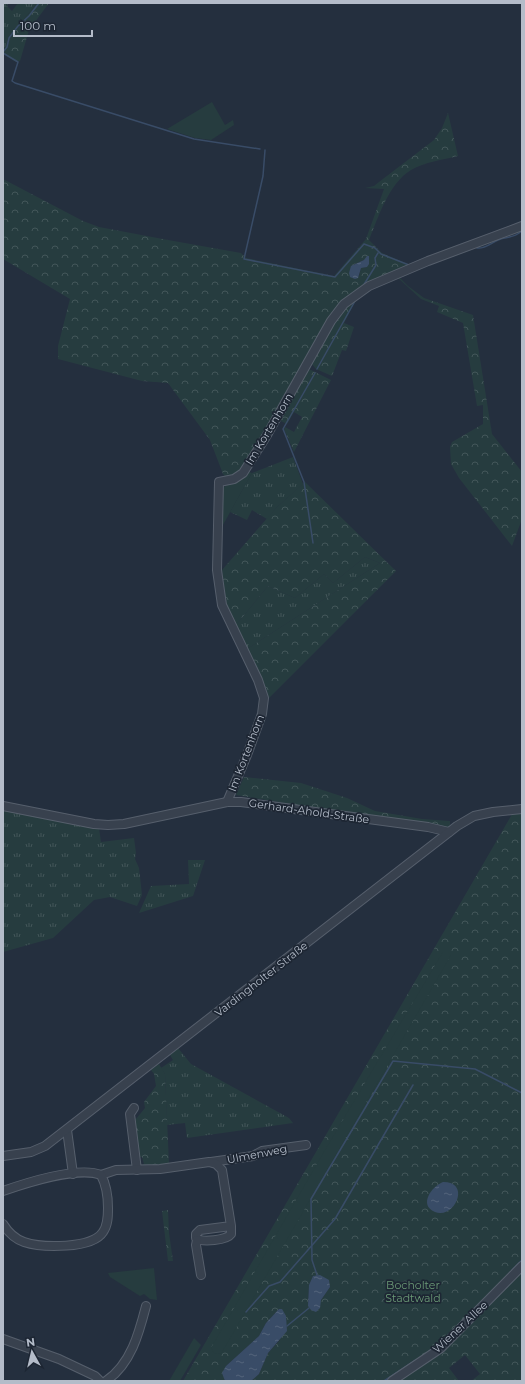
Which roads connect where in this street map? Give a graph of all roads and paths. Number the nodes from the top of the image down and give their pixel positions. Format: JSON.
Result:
{"nodes":[{"id":1,"x":522,"y":226,"type":"edge"},
{"id":2,"x":227,"y":802,"type":"junction"},
{"id":3,"x":3,"y":806,"type":"edge"},
{"id":4,"x":522,"y":809,"type":"edge"},
{"id":5,"x":449,"y":832,"type":"junction"},
{"id":6,"x":134,"y":1108,"type":"dead end"},
{"id":7,"x":66,"y":1130,"type":"junction"},
{"id":8,"x":306,"y":1145,"type":"dead end"},
{"id":9,"x":3,"y":1156,"type":"edge"},
{"id":10,"x":209,"y":1162,"type":"junction"},
{"id":11,"x":137,"y":1170,"type":"junction"},
{"id":12,"x":73,"y":1174,"type":"junction"},
{"id":13,"x":101,"y":1176,"type":"junction"},
{"id":14,"x":3,"y":1191,"type":"edge"},
{"id":15,"x":3,"y":1224,"type":"edge"},
{"id":16,"x":522,"y":1266,"type":"edge"},
{"id":17,"x":201,"y":1275,"type":"dead end"},
{"id":18,"x":146,"y":1306,"type":"dead end"},
{"id":19,"x":3,"y":1339,"type":"edge"},
{"id":20,"x":100,"y":1381,"type":"edge"},
{"id":21,"x":106,"y":1381,"type":"edge"},
{"id":22,"x":392,"y":1381,"type":"edge"}],
"edges":[{"from":1,"to":2,"type":"street","name":"Im Kortenhorn"},
{"from":2,"to":3,"type":"street","name":"Gerhard-Ahold-Straße"},
{"from":2,"to":5,"type":"street","name":"Gerhard-Ahold-Straße"},
{"from":4,"to":5,"type":"street","name":"Vardingholter Straße"},
{"from":5,"to":7,"type":"street","name":"Vardingholter Straße"},
{"from":6,"to":11,"type":"street"},
{"from":7,"to":9,"type":"street","name":"Vardingholter Straße"},
{"from":7,"to":12,"type":"street"},
{"from":8,"to":10,"type":"street","name":"Ulmenweg"},
{"from":10,"to":11,"type":"street","name":"Ulmenweg"},
{"from":10,"to":17,"type":"street","name":"Ulmenweg"},
{"from":11,"to":13,"type":"street","name":"Ulmenweg"},
{"from":12,"to":13,"type":"street"},
{"from":12,"to":14,"type":"street"},
{"from":13,"to":15,"type":"street"},
{"from":16,"to":22,"type":"street","name":"Wiener Allee"},
{"from":18,"to":21,"type":"street"},
{"from":19,"to":20,"type":"street"}]}
